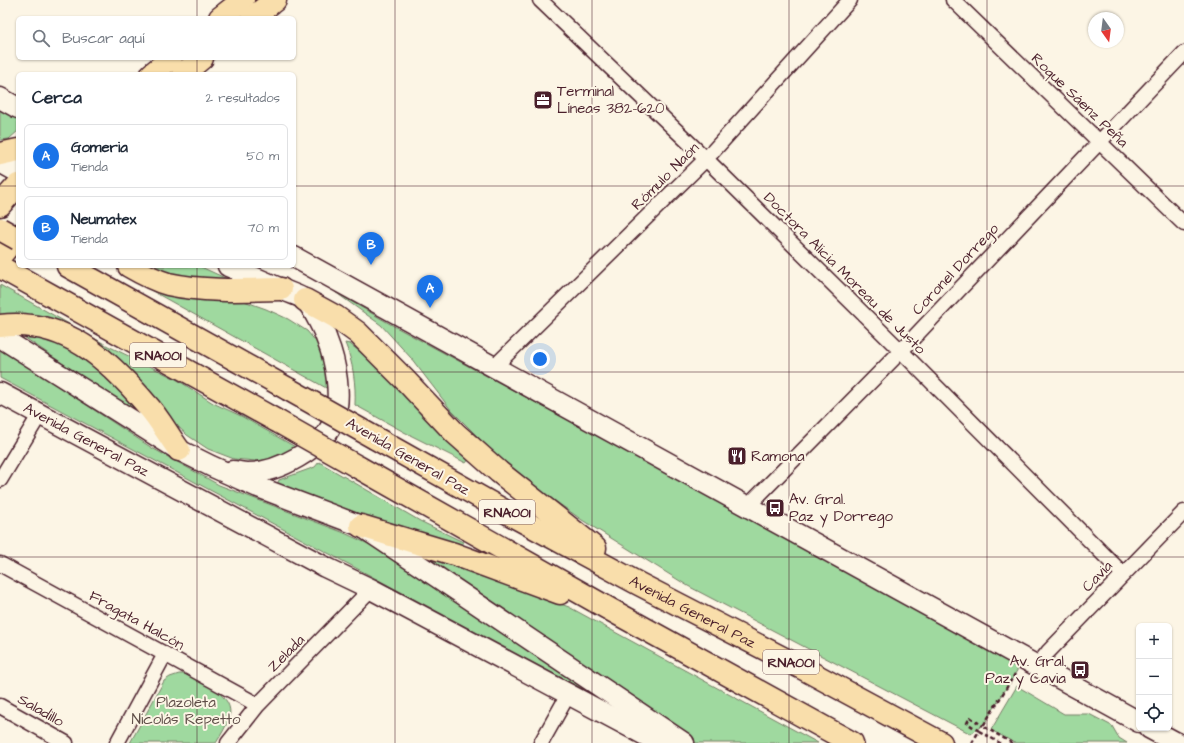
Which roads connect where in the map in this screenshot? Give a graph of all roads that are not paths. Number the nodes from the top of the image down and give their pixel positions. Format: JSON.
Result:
{"nodes":[{"id":1,"x":243,"y":0,"type":"edge"},
{"id":2,"x":275,"y":0,"type":"edge"},
{"id":3,"x":540,"y":0,"type":"edge"},
{"id":4,"x":850,"y":0,"type":"edge"},
{"id":5,"x":953,"y":0,"type":"edge"},
{"id":6,"x":223,"y":16,"type":"edge"},
{"id":7,"x":255,"y":16,"type":"edge"},
{"id":8,"x":1184,"y":53,"type":"edge"},
{"id":9,"x":169,"y":60,"type":"edge"},
{"id":10,"x":200,"y":60,"type":"edge"},
{"id":11,"x":154,"y":72,"type":"edge"},
{"id":12,"x":185,"y":72,"type":"edge"},
{"id":13,"x":0,"y":98,"type":"edge"},
{"id":14,"x":16,"y":107,"type":"edge"},
{"id":15,"x":1099,"y":142,"type":"junction"},
{"id":16,"x":16,"y":150,"type":"edge"},
{"id":17,"x":0,"y":154,"type":"edge"},
{"id":18,"x":706,"y":159,"type":"junction"},
{"id":19,"x":0,"y":162,"type":"edge"},
{"id":20,"x":16,"y":171,"type":"edge"},
{"id":21,"x":16,"y":187,"type":"edge"},
{"id":22,"x":0,"y":205,"type":"edge"},
{"id":23,"x":1184,"y":224,"type":"edge"},
{"id":24,"x":0,"y":229,"type":"edge"},
{"id":25,"x":16,"y":237,"type":"edge"},
{"id":26,"x":16,"y":238,"type":"edge"},
{"id":27,"x":0,"y":256,"type":"edge"},
{"id":28,"x":296,"y":258,"type":"edge"},
{"id":29,"x":0,"y":267,"type":"edge"},
{"id":30,"x":72,"y":268,"type":"edge"},
{"id":31,"x":132,"y":268,"type":"edge"},
{"id":32,"x":233,"y":268,"type":"edge"},
{"id":33,"x":281,"y":289,"type":"junction"},
{"id":34,"x":305,"y":300,"type":"junction"},
{"id":35,"x":0,"y":326,"type":"edge"},
{"id":36,"x":0,"y":337,"type":"edge"},
{"id":37,"x":901,"y":352,"type":"junction"},
{"id":38,"x":494,"y":367,"type":"junction"},
{"id":39,"x":0,"y":393,"type":"edge"},
{"id":40,"x":40,"y":414,"type":"junction"},
{"id":41,"x":179,"y":450,"type":"junction"},
{"id":42,"x":211,"y":466,"type":"junction"},
{"id":43,"x":0,"y":480,"type":"edge"},
{"id":44,"x":748,"y":506,"type":"junction"},
{"id":45,"x":1184,"y":512,"type":"edge"},
{"id":46,"x":361,"y":526,"type":"junction"},
{"id":47,"x":0,"y":564,"type":"edge"},
{"id":48,"x":1122,"y":574,"type":"junction"},
{"id":49,"x":639,"y":584,"type":"junction"},
{"id":50,"x":371,"y":590,"type":"junction"},
{"id":51,"x":611,"y":610,"type":"junction"},
{"id":52,"x":165,"y":654,"type":"junction"},
{"id":53,"x":1031,"y":663,"type":"junction"},
{"id":54,"x":568,"y":695,"type":"junction"},
{"id":55,"x":258,"y":705,"type":"junction"},
{"id":56,"x":0,"y":706,"type":"edge"},
{"id":57,"x":1136,"y":720,"type":"edge"},
{"id":58,"x":1155,"y":731,"type":"edge"},
{"id":59,"x":66,"y":743,"type":"edge"},
{"id":60,"x":117,"y":743,"type":"edge"},
{"id":61,"x":228,"y":743,"type":"edge"},
{"id":62,"x":541,"y":743,"type":"edge"},
{"id":63,"x":660,"y":743,"type":"edge"},
{"id":64,"x":684,"y":743,"type":"edge"},
{"id":65,"x":852,"y":743,"type":"edge"},
{"id":66,"x":941,"y":743,"type":"edge"},
{"id":67,"x":1177,"y":743,"type":"edge"}],
"edges":[{"from":1,"to":6,"type":"main road"},
{"from":2,"to":7,"type":"main road"},
{"from":3,"to":18,"type":"street","name":"Doctora Alicia Moreau de Justo"},
{"from":4,"to":18,"type":"street","name":"Rómulo Naón"},
{"from":5,"to":15,"type":"street","name":"Roque Sáenz Peña"},
{"from":8,"to":15,"type":"street","name":"Coronel Dorrego"},
{"from":9,"to":11,"type":"main road"},
{"from":10,"to":12,"type":"main road"},
{"from":13,"to":14,"type":"street"},
{"from":15,"to":23,"type":"street","name":"Roque Sáenz Peña"},
{"from":15,"to":37,"type":"street","name":"Coronel Dorrego"},
{"from":16,"to":17,"type":"main road"},
{"from":18,"to":37,"type":"street","name":"Doctora Alicia Moreau de Justo"},
{"from":18,"to":38,"type":"street","name":"Rómulo Naón"},
{"from":19,"to":20,"type":"street"},
{"from":21,"to":22,"type":"main road"},
{"from":24,"to":26,"type":"main road","bridge":true},
{"from":25,"to":27,"type":"main road"},
{"from":28,"to":38,"type":"street"},
{"from":29,"to":51,"type":"main road","number":"RNA001","bridge":true},
{"from":30,"to":49,"type":"main road","name":"Avenida General Paz","number":"RNA001","bridge":true},
{"from":31,"to":33,"type":"main road"},
{"from":32,"to":33,"type":"street"},
{"from":33,"to":34,"type":"street"},
{"from":34,"to":42,"type":"street"},
{"from":34,"to":49,"type":"main road"},
{"from":35,"to":41,"type":"main road"},
{"from":36,"to":41,"type":"street"},
{"from":37,"to":44,"type":"street","name":"Coronel Dorrego"},
{"from":37,"to":48,"type":"street","name":"Doctora Alicia Moreau de Justo"},
{"from":38,"to":44,"type":"street"},
{"from":39,"to":40,"type":"street","name":"Avenida General Paz"},
{"from":40,"to":43,"type":"street"},
{"from":40,"to":50,"type":"street","name":"Avenida General Paz"},
{"from":41,"to":42,"type":"street"},
{"from":42,"to":46,"type":"street"},
{"from":44,"to":53,"type":"street"},
{"from":45,"to":48,"type":"street","name":"Cavia"},
{"from":46,"to":51,"type":"main road"},
{"from":46,"to":64,"type":"street"},
{"from":47,"to":52,"type":"street","name":"Fragata Halcón"},
{"from":48,"to":53,"type":"street","name":"Cavia"},
{"from":49,"to":66,"type":"main road","name":"Avenida General Paz","number":"RNA001"},
{"from":50,"to":54,"type":"street","name":"Avenida General Paz"},
{"from":50,"to":55,"type":"street","name":"Zelada"},
{"from":51,"to":65,"type":"main road","number":"RNA001"},
{"from":52,"to":55,"type":"street","name":"Fragata Halcón"},
{"from":52,"to":60,"type":"street"},
{"from":53,"to":57,"type":"street"},
{"from":54,"to":62,"type":"street"},
{"from":54,"to":63,"type":"street","name":"Avenida General Paz"},
{"from":55,"to":61,"type":"street","name":"Zelada"},
{"from":56,"to":59,"type":"street","name":"Saladillo"},
{"from":58,"to":67,"type":"street"}]}
